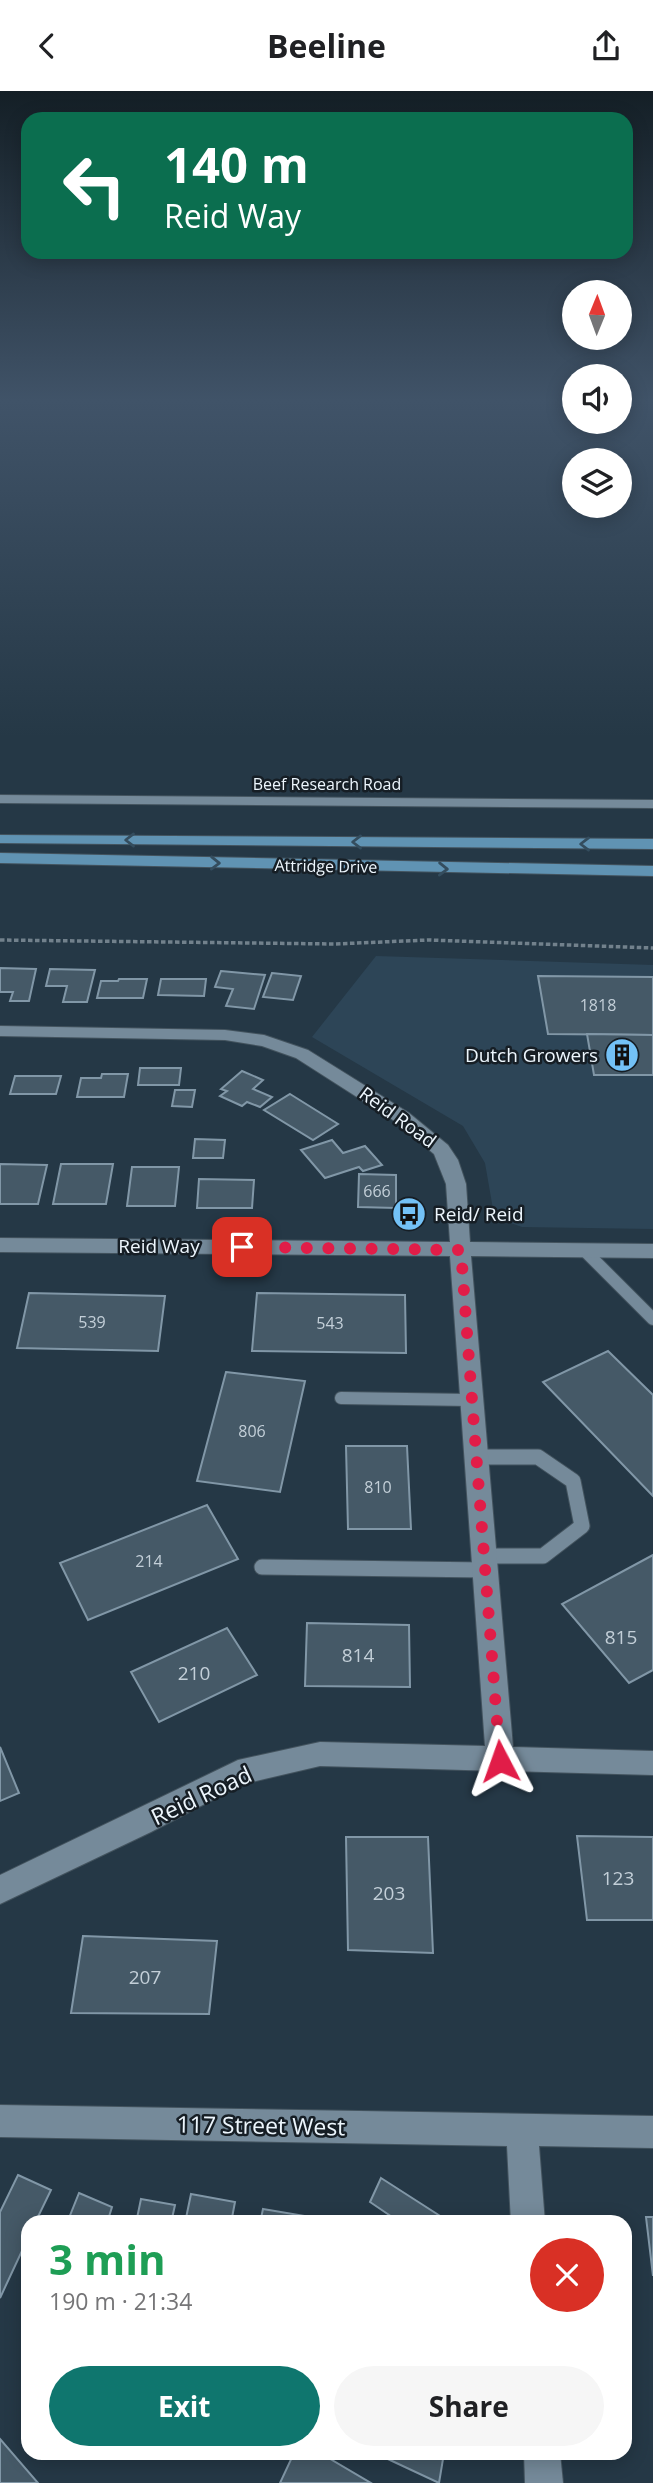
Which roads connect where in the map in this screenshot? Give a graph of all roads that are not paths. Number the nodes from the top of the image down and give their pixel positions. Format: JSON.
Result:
{"nodes":[{"id":1,"x":0,"y":799,"type":"edge"},
{"id":2,"x":653,"y":804,"type":"edge"},
{"id":3,"x":0,"y":839,"type":"edge"},
{"id":4,"x":653,"y":844,"type":"edge"},
{"id":5,"x":0,"y":858,"type":"edge"},
{"id":6,"x":649,"y":870,"type":"edge"},
{"id":7,"x":0,"y":1031,"type":"edge"},
{"id":8,"x":0,"y":1245,"type":"edge"},
{"id":9,"x":461,"y":1250,"type":"junction"},
{"id":10,"x":584,"y":1250,"type":"junction"},
{"id":11,"x":653,"y":1251,"type":"edge"},
{"id":12,"x":653,"y":1319,"type":"edge"},
{"id":13,"x":341,"y":1398,"type":"dead end"},
{"id":14,"x":470,"y":1400,"type":"junction"},
{"id":15,"x":477,"y":1457,"type":"junction"},
{"id":16,"x":485,"y":1563,"type":"junction"},
{"id":17,"x":262,"y":1567,"type":"dead end"},
{"id":18,"x":500,"y":1761,"type":"junction"},
{"id":19,"x":653,"y":1763,"type":"edge"},
{"id":20,"x":0,"y":1890,"type":"edge"},
{"id":21,"x":0,"y":2121,"type":"edge"},
{"id":22,"x":522,"y":2129,"type":"junction"},
{"id":23,"x":653,"y":2132,"type":"edge"},
{"id":24,"x":527,"y":2215,"type":"edge"},
{"id":25,"x":542,"y":2460,"type":"edge"},
{"id":26,"x":544,"y":2483,"type":"edge"}],
"edges":[{"from":1,"to":2,"type":"street","name":"Beef Research Road"},
{"from":4,"to":3,"type":"main road","name":"Attridge Drive","one_way":true},
{"from":5,"to":6,"type":"main road","name":"Attridge Drive","one_way":true},
{"from":7,"to":9,"type":"street","name":"Reid Road"},
{"from":8,"to":9,"type":"street","name":"Reid Way"},
{"from":9,"to":10,"type":"street","name":"Reid Way"},
{"from":9,"to":14,"type":"street","name":"Reid Road"},
{"from":10,"to":11,"type":"street","name":"Reid Way"},
{"from":10,"to":12,"type":"lane"},
{"from":13,"to":14,"type":"lane"},
{"from":14,"to":15,"type":"street","name":"Reid Road"},
{"from":15,"to":16,"type":"street","name":"Reid Road"},
{"from":15,"to":16,"type":"lane"},
{"from":16,"to":17,"type":"lane"},
{"from":16,"to":18,"type":"street","name":"Reid Road"},
{"from":18,"to":19,"type":"street","name":"Reid Road"},
{"from":18,"to":20,"type":"street","name":"Reid Road"},
{"from":21,"to":22,"type":"street","name":"117 Street West"},
{"from":22,"to":23,"type":"street","name":"117 Street West"},
{"from":22,"to":24,"type":"street"},
{"from":25,"to":26,"type":"street"}]}
